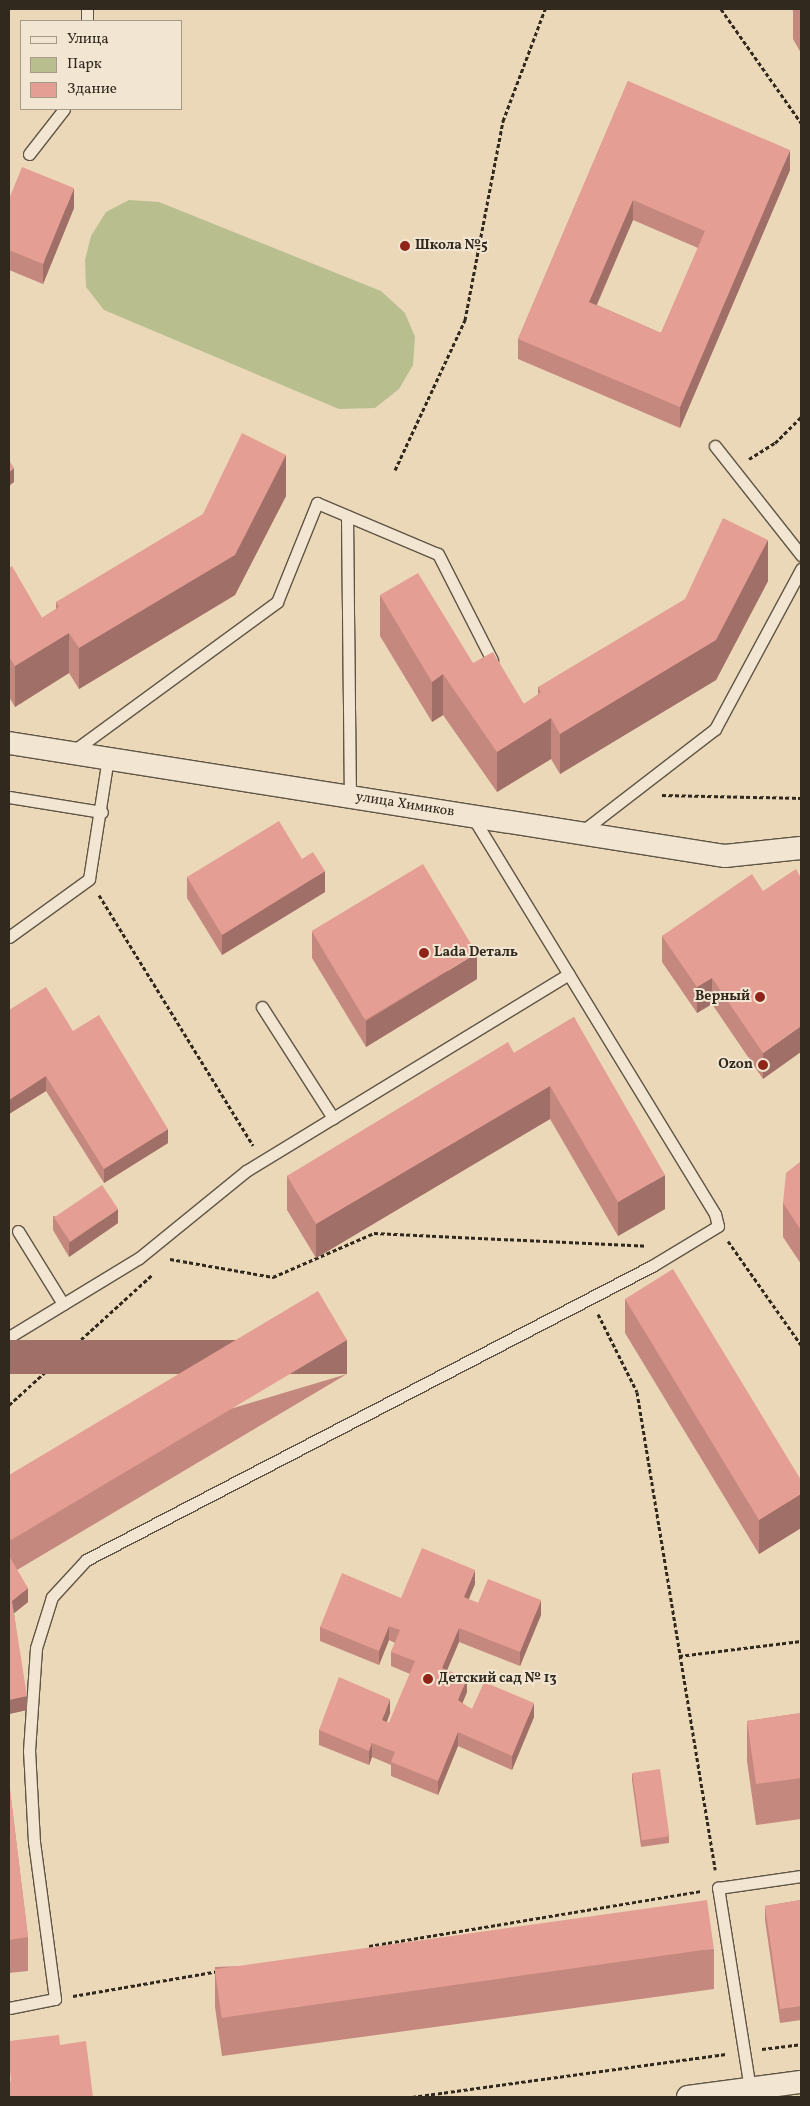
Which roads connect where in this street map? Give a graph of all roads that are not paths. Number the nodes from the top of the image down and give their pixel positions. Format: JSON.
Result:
{"nodes":[{"id":1,"x":63,"y":110,"type":"edge"},
{"id":2,"x":29,"y":154,"type":"dead end"},
{"id":3,"x":715,"y":446,"type":"dead end"},
{"id":4,"x":347,"y":516,"type":"junction"},
{"id":5,"x":801,"y":555,"type":"edge"},
{"id":6,"x":801,"y":569,"type":"edge"},
{"id":7,"x":492,"y":660,"type":"edge"},
{"id":8,"x":9,"y":743,"type":"edge"},
{"id":9,"x":70,"y":753,"type":"junction"},
{"id":10,"x":108,"y":758,"type":"junction"},
{"id":11,"x":350,"y":796,"type":"junction"},
{"id":12,"x":9,"y":797,"type":"edge"},
{"id":13,"x":102,"y":812,"type":"junction"},
{"id":14,"x":472,"y":815,"type":"junction"},
{"id":15,"x":580,"y":833,"type":"junction"},
{"id":16,"x":801,"y":848,"type":"edge"},
{"id":17,"x":9,"y":938,"type":"edge"},
{"id":18,"x":569,"y":974,"type":"junction"},
{"id":19,"x":262,"y":1007,"type":"dead end"},
{"id":20,"x":333,"y":1118,"type":"junction"},
{"id":21,"x":18,"y":1231,"type":"dead end"},
{"id":22,"x":63,"y":1304,"type":"junction"},
{"id":23,"x":9,"y":1337,"type":"edge"},
{"id":24,"x":801,"y":1876,"type":"edge"},
{"id":25,"x":9,"y":2008,"type":"edge"},
{"id":26,"x":801,"y":2082,"type":"edge"},
{"id":27,"x":750,"y":2088,"type":"junction"},
{"id":28,"x":688,"y":2097,"type":"edge"}],
"edges":[{"from":1,"to":2,"type":"lane"},
{"from":3,"to":5,"type":"lane"},
{"from":4,"to":7,"type":"lane"},
{"from":4,"to":9,"type":"lane"},
{"from":4,"to":11,"type":"lane"},
{"from":6,"to":15,"type":"lane"},
{"from":8,"to":9,"type":"street","name":"улица Химиков"},
{"from":9,"to":10,"type":"street","name":"улица Химиков"},
{"from":10,"to":11,"type":"street","name":"улица Химиков"},
{"from":10,"to":13,"type":"lane"},
{"from":11,"to":14,"type":"street","name":"улица Химиков"},
{"from":12,"to":13,"type":"lane"},
{"from":13,"to":17,"type":"lane"},
{"from":14,"to":15,"type":"street","name":"улица Химиков"},
{"from":14,"to":18,"type":"lane"},
{"from":15,"to":16,"type":"street","name":"улица Химиков"},
{"from":18,"to":20,"type":"lane"},
{"from":18,"to":25,"type":"lane"},
{"from":19,"to":20,"type":"lane"},
{"from":20,"to":22,"type":"lane"},
{"from":21,"to":22,"type":"lane"},
{"from":22,"to":23,"type":"lane"},
{"from":24,"to":27,"type":"lane"},
{"from":26,"to":27,"type":"street"},
{"from":27,"to":28,"type":"street"}]}
